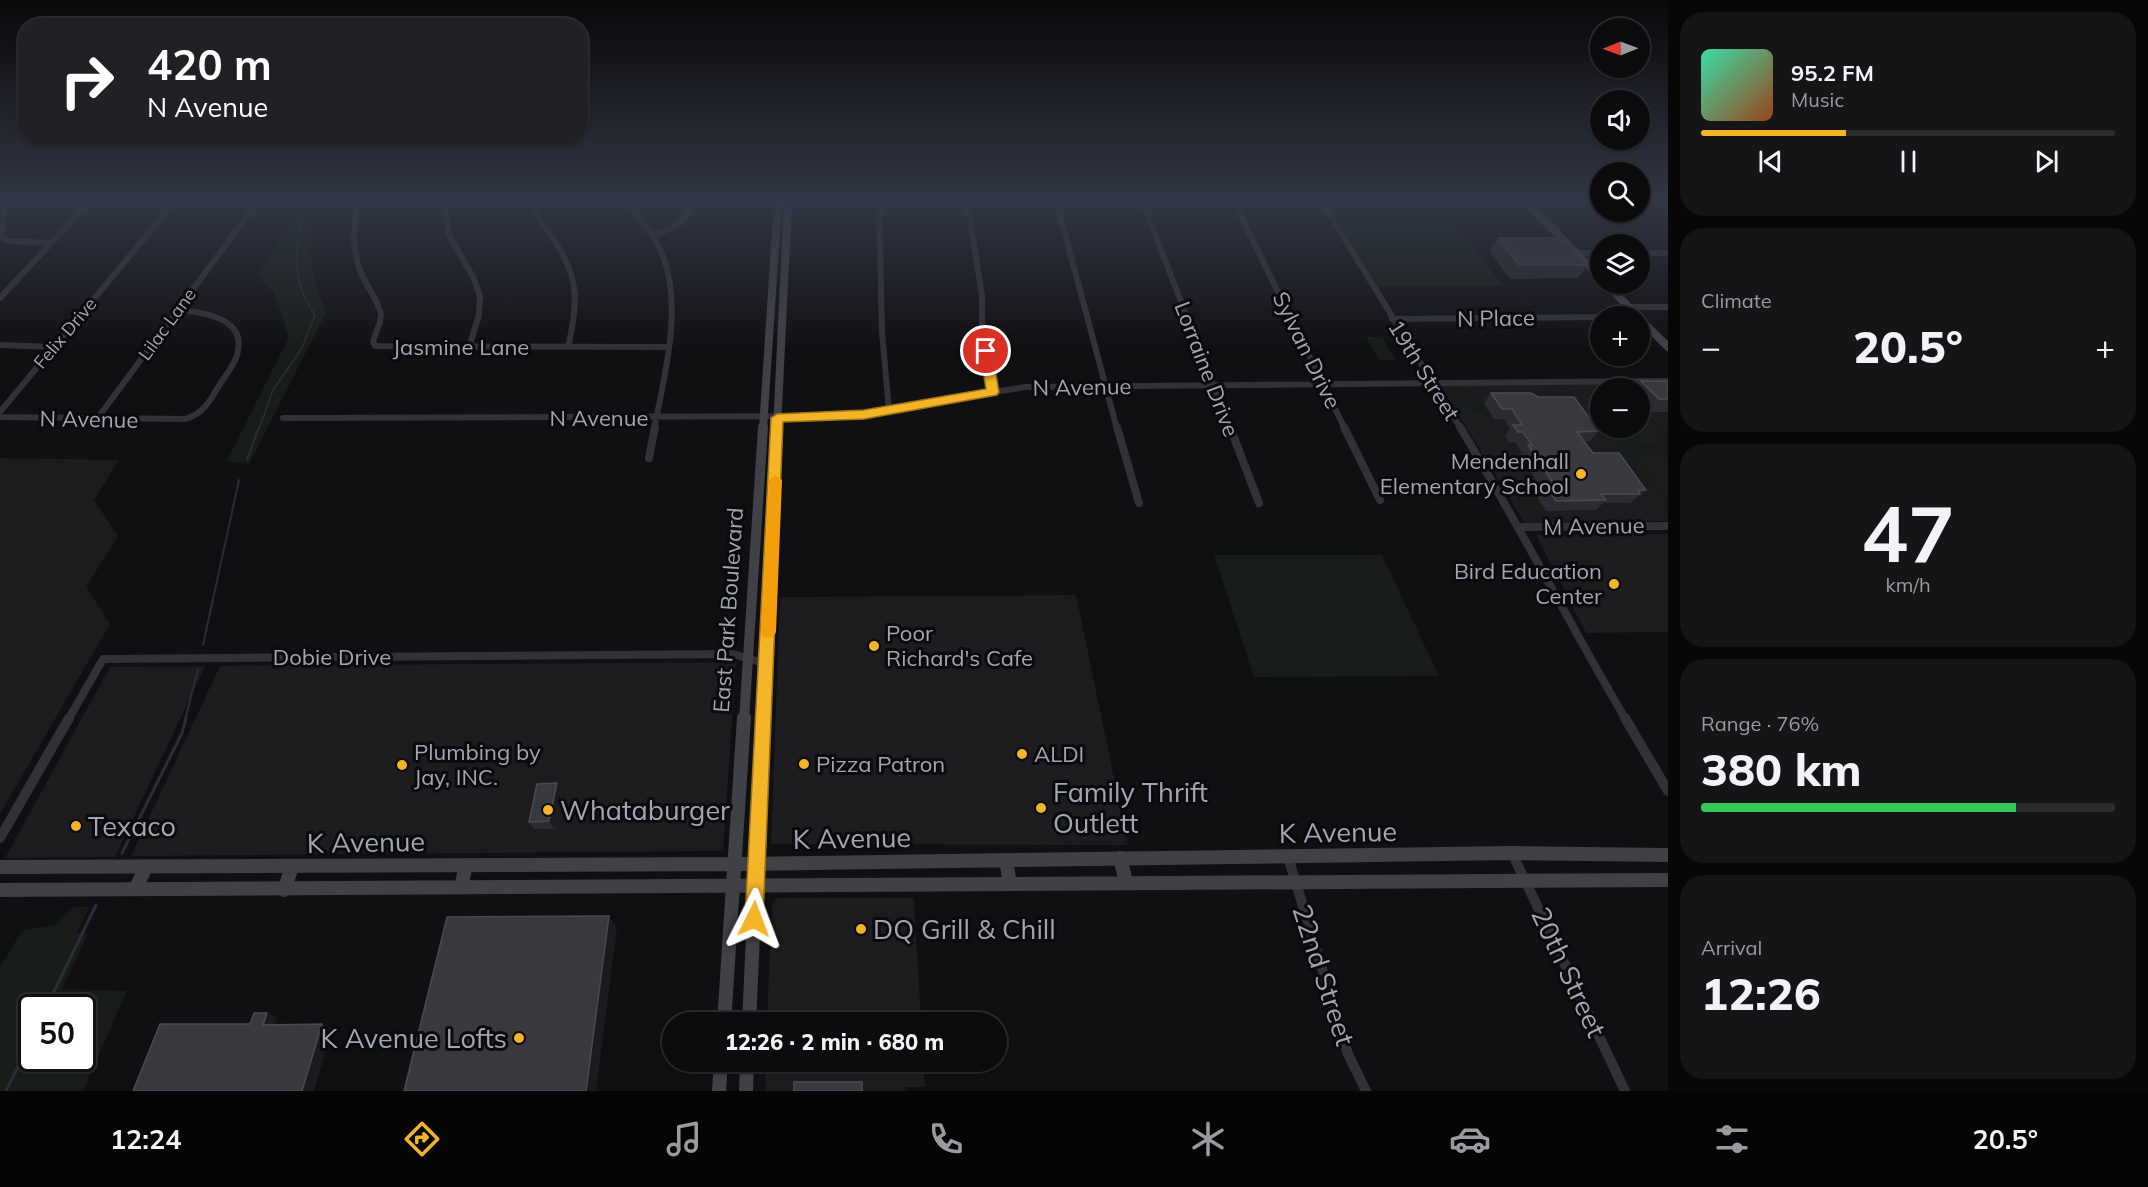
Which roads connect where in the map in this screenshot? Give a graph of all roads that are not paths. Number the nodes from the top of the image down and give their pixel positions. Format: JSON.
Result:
{"nodes":[{"id":1,"x":44,"y":251,"type":"edge"},
{"id":2,"x":134,"y":251,"type":"edge"},
{"id":3,"x":221,"y":251,"type":"edge"},
{"id":4,"x":355,"y":251,"type":"edge"},
{"id":5,"x":458,"y":251,"type":"edge"},
{"id":6,"x":562,"y":251,"type":"edge"},
{"id":7,"x":661,"y":251,"type":"edge"},
{"id":8,"x":774,"y":251,"type":"edge"},
{"id":9,"x":785,"y":251,"type":"edge"},
{"id":10,"x":880,"y":251,"type":"edge"},
{"id":11,"x":975,"y":251,"type":"edge"},
{"id":12,"x":1069,"y":251,"type":"edge"},
{"id":13,"x":1161,"y":251,"type":"edge"},
{"id":14,"x":1258,"y":251,"type":"edge"},
{"id":15,"x":1351,"y":251,"type":"edge"},
{"id":16,"x":1578,"y":253,"type":"joint"},
{"id":17,"x":1590,"y":253,"type":"edge"},
{"id":18,"x":1650,"y":253,"type":"edge"},
{"id":19,"x":1668,"y":253,"type":"edge"},
{"id":20,"x":1590,"y":266,"type":"edge"},
{"id":21,"x":1616,"y":294,"type":"edge"},
{"id":22,"x":0,"y":298,"type":"edge"},
{"id":23,"x":1627,"y":306,"type":"edge"},
{"id":24,"x":1650,"y":307,"type":"edge"},
{"id":25,"x":1668,"y":307,"type":"edge"},
{"id":26,"x":177,"y":310,"type":"junction"},
{"id":27,"x":1590,"y":317,"type":"edge"},
{"id":28,"x":1392,"y":319,"type":"junction"},
{"id":29,"x":1650,"y":330,"type":"edge"},
{"id":30,"x":0,"y":345,"type":"edge"},
{"id":31,"x":54,"y":347,"type":"junction"},
{"id":32,"x":469,"y":347,"type":"junction"},
{"id":33,"x":568,"y":347,"type":"junction"},
{"id":34,"x":668,"y":347,"type":"junction"},
{"id":35,"x":1668,"y":347,"type":"edge"},
{"id":36,"x":1668,"y":381,"type":"edge"},
{"id":37,"x":1432,"y":383,"type":"junction"},
{"id":38,"x":1324,"y":386,"type":"junction"},
{"id":39,"x":1105,"y":387,"type":"junction"},
{"id":40,"x":1213,"y":387,"type":"junction"},
{"id":41,"x":993,"y":392,"type":"junction"},
{"id":42,"x":889,"y":411,"type":"junction"},
{"id":43,"x":0,"y":412,"type":"edge"},
{"id":44,"x":0,"y":417,"type":"edge"},
{"id":45,"x":283,"y":418,"type":"dead end"},
{"id":46,"x":656,"y":418,"type":"junction"},
{"id":47,"x":763,"y":418,"type":"junction"},
{"id":48,"x":777,"y":418,"type":"junction"},
{"id":49,"x":97,"y":419,"type":"junction"},
{"id":50,"x":649,"y":458,"type":"dead end"},
{"id":51,"x":1380,"y":500,"type":"dead end"},
{"id":52,"x":1139,"y":503,"type":"dead end"},
{"id":53,"x":1259,"y":504,"type":"dead end"},
{"id":54,"x":1668,"y":526,"type":"edge"},
{"id":55,"x":1520,"y":527,"type":"junction"},
{"id":56,"x":749,"y":658,"type":"junction"},
{"id":57,"x":767,"y":664,"type":"junction"},
{"id":58,"x":1668,"y":791,"type":"edge"},
{"id":59,"x":0,"y":838,"type":"edge"},
{"id":60,"x":1512,"y":853,"type":"junction"},
{"id":61,"x":1668,"y":855,"type":"edge"},
{"id":62,"x":1288,"y":857,"type":"junction"},
{"id":63,"x":1120,"y":858,"type":"junction"},
{"id":64,"x":1006,"y":860,"type":"junction"},
{"id":65,"x":757,"y":863,"type":"junction"},
{"id":66,"x":736,"y":864,"type":"junction"},
{"id":67,"x":466,"y":865,"type":"junction"},
{"id":68,"x":0,"y":867,"type":"edge"},
{"id":69,"x":146,"y":867,"type":"junction"},
{"id":70,"x":292,"y":867,"type":"junction"},
{"id":71,"x":1668,"y":880,"type":"edge"},
{"id":72,"x":1294,"y":881,"type":"junction"},
{"id":73,"x":1526,"y":881,"type":"junction"},
{"id":74,"x":1126,"y":882,"type":"junction"},
{"id":75,"x":1010,"y":884,"type":"junction"},
{"id":76,"x":734,"y":886,"type":"junction"},
{"id":77,"x":756,"y":886,"type":"junction"},
{"id":78,"x":461,"y":887,"type":"junction"},
{"id":79,"x":136,"y":888,"type":"junction"},
{"id":80,"x":0,"y":890,"type":"edge"},
{"id":81,"x":284,"y":890,"type":"junction"},
{"id":82,"x":725,"y":1012,"type":"edge"},
{"id":83,"x":750,"y":1012,"type":"edge"},
{"id":84,"x":720,"y":1072,"type":"edge"},
{"id":85,"x":747,"y":1072,"type":"edge"},
{"id":86,"x":719,"y":1091,"type":"edge"},
{"id":87,"x":746,"y":1091,"type":"edge"},
{"id":88,"x":1366,"y":1091,"type":"edge"},
{"id":89,"x":1625,"y":1091,"type":"edge"}],
"edges":[{"from":1,"to":22,"type":"street"},
{"from":2,"to":31,"type":"street","name":"Felix Drive"},
{"from":3,"to":26,"type":"street","name":"Lilac Lane"},
{"from":4,"to":32,"type":"street","name":"Jasmine Lane"},
{"from":5,"to":32,"type":"street"},
{"from":6,"to":33,"type":"street"},
{"from":7,"to":34,"type":"street"},
{"from":8,"to":47,"type":"main road","name":"East Park Boulevard"},
{"from":9,"to":48,"type":"main road","name":"East Park Boulevard"},
{"from":10,"to":42,"type":"street"},
{"from":11,"to":41,"type":"street"},
{"from":12,"to":39,"type":"street"},
{"from":13,"to":40,"type":"street","name":"Lorraine Drive"},
{"from":14,"to":38,"type":"street","name":"Sylvan Drive"},
{"from":15,"to":28,"type":"street","name":"19th Street"},
{"from":16,"to":17,"type":"street"},
{"from":16,"to":20,"type":"main road"},
{"from":18,"to":19,"type":"street"},
{"from":21,"to":23,"type":"main road"},
{"from":24,"to":25,"type":"street"},
{"from":26,"to":49,"type":"street","name":"Lilac Lane"},
{"from":26,"to":49,"type":"street","name":"N Avenue"},
{"from":27,"to":28,"type":"street","name":"N Place"},
{"from":28,"to":37,"type":"street","name":"19th Street"},
{"from":29,"to":35,"type":"main road"},
{"from":30,"to":31,"type":"street"},
{"from":31,"to":43,"type":"street","name":"Felix Drive"},
{"from":32,"to":33,"type":"street","name":"Jasmine Lane"},
{"from":33,"to":34,"type":"street","name":"Jasmine Lane"},
{"from":34,"to":46,"type":"street"},
{"from":36,"to":37,"type":"street","name":"N Avenue"},
{"from":37,"to":38,"type":"street","name":"N Avenue"},
{"from":37,"to":55,"type":"street","name":"19th Street"},
{"from":38,"to":40,"type":"street","name":"N Avenue"},
{"from":38,"to":51,"type":"street","name":"Sylvan Drive"},
{"from":39,"to":40,"type":"street","name":"N Avenue"},
{"from":39,"to":41,"type":"street","name":"N Avenue"},
{"from":39,"to":52,"type":"street"},
{"from":40,"to":53,"type":"street","name":"Lorraine Drive"},
{"from":41,"to":42,"type":"street","name":"N Avenue"},
{"from":42,"to":48,"type":"street","name":"N Avenue"},
{"from":44,"to":49,"type":"street","name":"N Avenue"},
{"from":45,"to":46,"type":"street","name":"N Avenue"},
{"from":46,"to":47,"type":"street","name":"N Avenue"},
{"from":46,"to":50,"type":"street"},
{"from":47,"to":48,"type":"street","name":"N Avenue"},
{"from":47,"to":56,"type":"main road","name":"East Park Boulevard"},
{"from":48,"to":57,"type":"main road","name":"East Park Boulevard"},
{"from":54,"to":55,"type":"street","name":"M Avenue"},
{"from":55,"to":58,"type":"street","name":"19th Street"},
{"from":56,"to":57,"type":"street","name":"Dobie Drive"},
{"from":56,"to":59,"type":"street","name":"Dobie Drive"},
{"from":56,"to":66,"type":"main road","name":"East Park Boulevard"},
{"from":57,"to":65,"type":"main road","name":"East Park Boulevard"},
{"from":60,"to":61,"type":"main road","name":"K Avenue"},
{"from":60,"to":62,"type":"main road","name":"K Avenue"},
{"from":60,"to":73,"type":"street","name":"20th Street"},
{"from":62,"to":63,"type":"main road","name":"K Avenue"},
{"from":62,"to":72,"type":"street","name":"22nd Street"},
{"from":63,"to":64,"type":"main road","name":"K Avenue"},
{"from":63,"to":74,"type":"main road"},
{"from":64,"to":65,"type":"main road","name":"K Avenue"},
{"from":64,"to":75,"type":"main road"},
{"from":65,"to":66,"type":"main road","name":"K Avenue"},
{"from":65,"to":77,"type":"main road","name":"East Park Boulevard"},
{"from":66,"to":67,"type":"main road","name":"K Avenue"},
{"from":66,"to":76,"type":"main road","name":"East Park Boulevard"},
{"from":67,"to":70,"type":"main road","name":"K Avenue"},
{"from":67,"to":78,"type":"main road"},
{"from":68,"to":69,"type":"main road","name":"K Avenue"},
{"from":69,"to":70,"type":"main road","name":"K Avenue"},
{"from":69,"to":79,"type":"main road"},
{"from":70,"to":81,"type":"main road"},
{"from":71,"to":73,"type":"main road","name":"K Avenue"},
{"from":72,"to":73,"type":"main road","name":"K Avenue"},
{"from":72,"to":74,"type":"main road","name":"K Avenue"},
{"from":72,"to":88,"type":"street","name":"22nd Street"},
{"from":73,"to":89,"type":"street","name":"20th Street"},
{"from":74,"to":75,"type":"main road","name":"K Avenue"},
{"from":75,"to":77,"type":"main road","name":"K Avenue"},
{"from":76,"to":77,"type":"main road","name":"K Avenue"},
{"from":76,"to":78,"type":"main road","name":"K Avenue"},
{"from":76,"to":82,"type":"main road","name":"East Park Boulevard"},
{"from":77,"to":83,"type":"main road","name":"East Park Boulevard"},
{"from":78,"to":81,"type":"main road","name":"K Avenue"},
{"from":79,"to":80,"type":"main road","name":"K Avenue"},
{"from":79,"to":81,"type":"main road","name":"K Avenue"},
{"from":84,"to":86,"type":"main road"},
{"from":85,"to":87,"type":"main road"}]}
